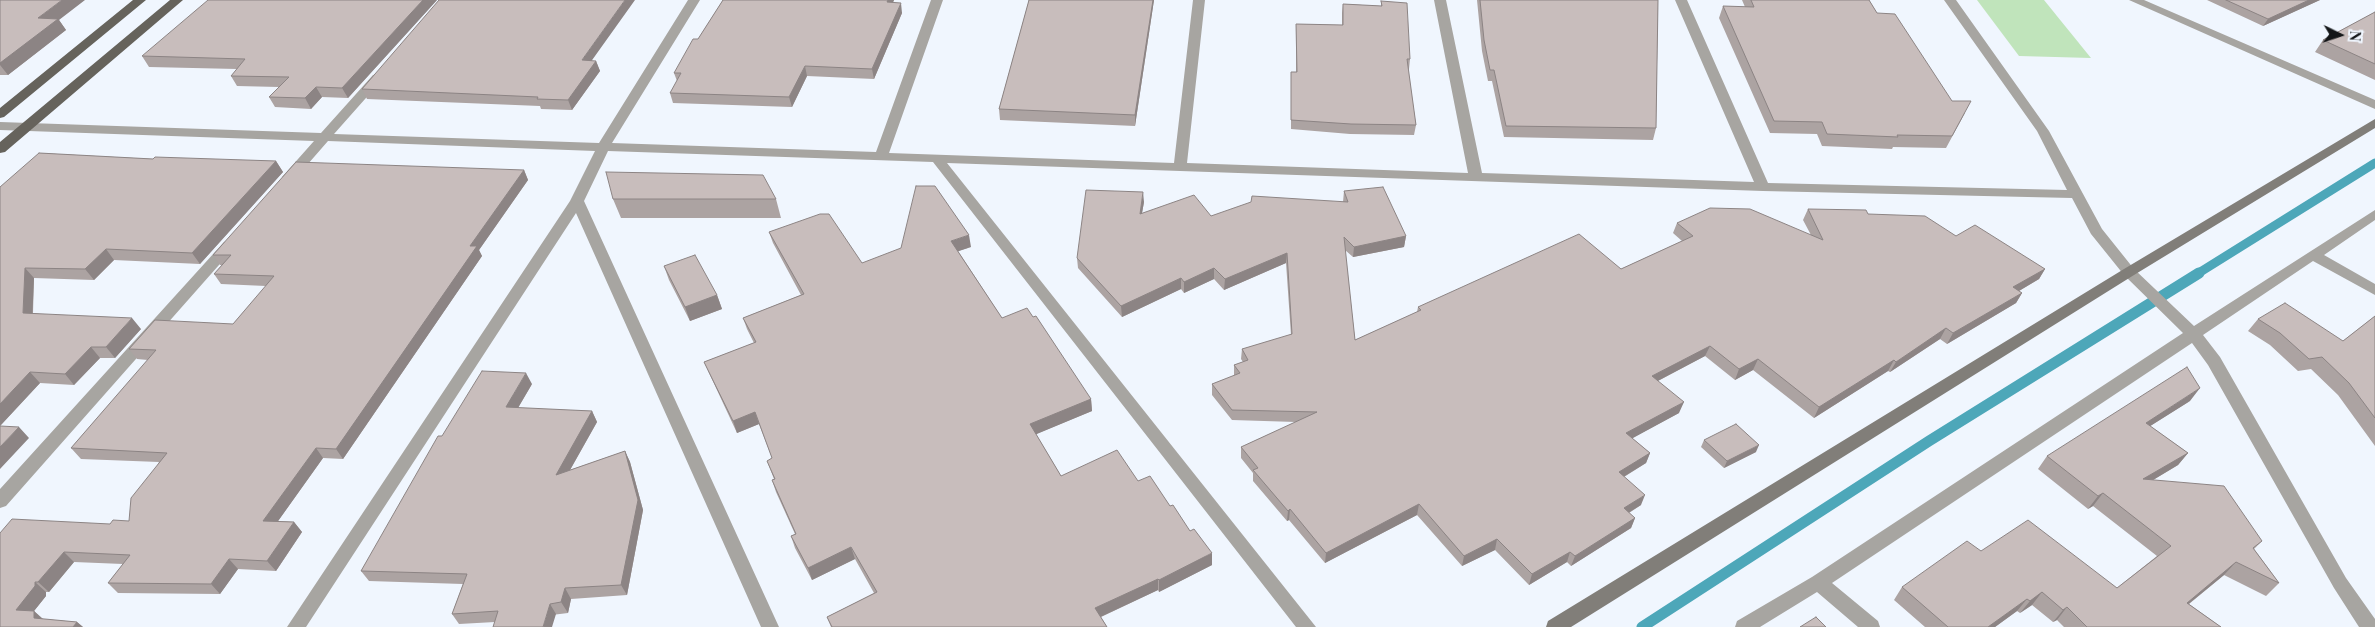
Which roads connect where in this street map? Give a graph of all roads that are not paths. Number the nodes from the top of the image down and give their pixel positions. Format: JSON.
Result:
{"nodes":[{"id":1,"x":140,"y":0,"type":"edge"},
{"id":2,"x":177,"y":0,"type":"edge"},
{"id":3,"x":694,"y":0,"type":"edge"},
{"id":4,"x":937,"y":0,"type":"edge"},
{"id":5,"x":1199,"y":0,"type":"edge"},
{"id":6,"x":1440,"y":0,"type":"edge"},
{"id":7,"x":1681,"y":0,"type":"edge"},
{"id":8,"x":1950,"y":0,"type":"edge"},
{"id":9,"x":2136,"y":0,"type":"edge"},
{"id":10,"x":388,"y":65,"type":"edge"},
{"id":11,"x":2375,"y":105,"type":"edge"},
{"id":12,"x":0,"y":114,"type":"edge"},
{"id":13,"x":2375,"y":122,"type":"edge"},
{"id":14,"x":0,"y":126,"type":"edge"},
{"id":15,"x":27,"y":127,"type":"junction"},
{"id":16,"x":325,"y":138,"type":"junction"},
{"id":17,"x":603,"y":147,"type":"junction"},
{"id":18,"x":0,"y":149,"type":"edge"},
{"id":19,"x":881,"y":157,"type":"junction"},
{"id":20,"x":938,"y":160,"type":"junction"},
{"id":21,"x":1180,"y":167,"type":"junction"},
{"id":22,"x":1476,"y":177,"type":"junction"},
{"id":23,"x":1763,"y":187,"type":"junction"},
{"id":24,"x":278,"y":190,"type":"edge"},
{"id":25,"x":2076,"y":194,"type":"junction"},
{"id":26,"x":577,"y":201,"type":"junction"},
{"id":27,"x":2375,"y":214,"type":"edge"},
{"id":28,"x":238,"y":234,"type":"edge"},
{"id":29,"x":2313,"y":255,"type":"junction"},
{"id":30,"x":2129,"y":272,"type":"junction"},
{"id":31,"x":2375,"y":290,"type":"edge"},
{"id":32,"x":2194,"y":335,"type":"junction"},
{"id":33,"x":0,"y":501,"type":"edge"},
{"id":34,"x":1818,"y":582,"type":"junction"},
{"id":35,"x":296,"y":627,"type":"edge"},
{"id":36,"x":770,"y":627,"type":"edge"},
{"id":37,"x":1307,"y":627,"type":"edge"},
{"id":38,"x":1555,"y":627,"type":"edge"},
{"id":39,"x":1744,"y":627,"type":"edge"},
{"id":40,"x":1871,"y":627,"type":"edge"},
{"id":41,"x":2370,"y":627,"type":"edge"}],
"edges":[{"from":1,"to":12,"type":"main road"},
{"from":2,"to":15,"type":"main road"},
{"from":3,"to":17,"type":"street"},
{"from":4,"to":19,"type":"street"},
{"from":5,"to":21,"type":"street"},
{"from":6,"to":22,"type":"street"},
{"from":7,"to":23,"type":"street"},
{"from":8,"to":25,"type":"street"},
{"from":9,"to":11,"type":"street"},
{"from":10,"to":16,"type":"street"},
{"from":13,"to":30,"type":"street"},
{"from":14,"to":15,"type":"street"},
{"from":15,"to":16,"type":"street"},
{"from":15,"to":18,"type":"main road"},
{"from":16,"to":17,"type":"street"},
{"from":16,"to":24,"type":"street"},
{"from":17,"to":19,"type":"street"},
{"from":17,"to":26,"type":"street"},
{"from":19,"to":20,"type":"street"},
{"from":20,"to":21,"type":"street"},
{"from":20,"to":37,"type":"street"},
{"from":21,"to":22,"type":"street"},
{"from":22,"to":23,"type":"street"},
{"from":23,"to":25,"type":"street"},
{"from":25,"to":30,"type":"street"},
{"from":26,"to":35,"type":"street"},
{"from":26,"to":36,"type":"street"},
{"from":27,"to":29,"type":"street"},
{"from":28,"to":33,"type":"street"},
{"from":29,"to":31,"type":"street"},
{"from":29,"to":32,"type":"street"},
{"from":30,"to":32,"type":"street"},
{"from":30,"to":38,"type":"street"},
{"from":32,"to":34,"type":"street"},
{"from":32,"to":41,"type":"street"},
{"from":34,"to":39,"type":"street"},
{"from":34,"to":40,"type":"street"}]}
